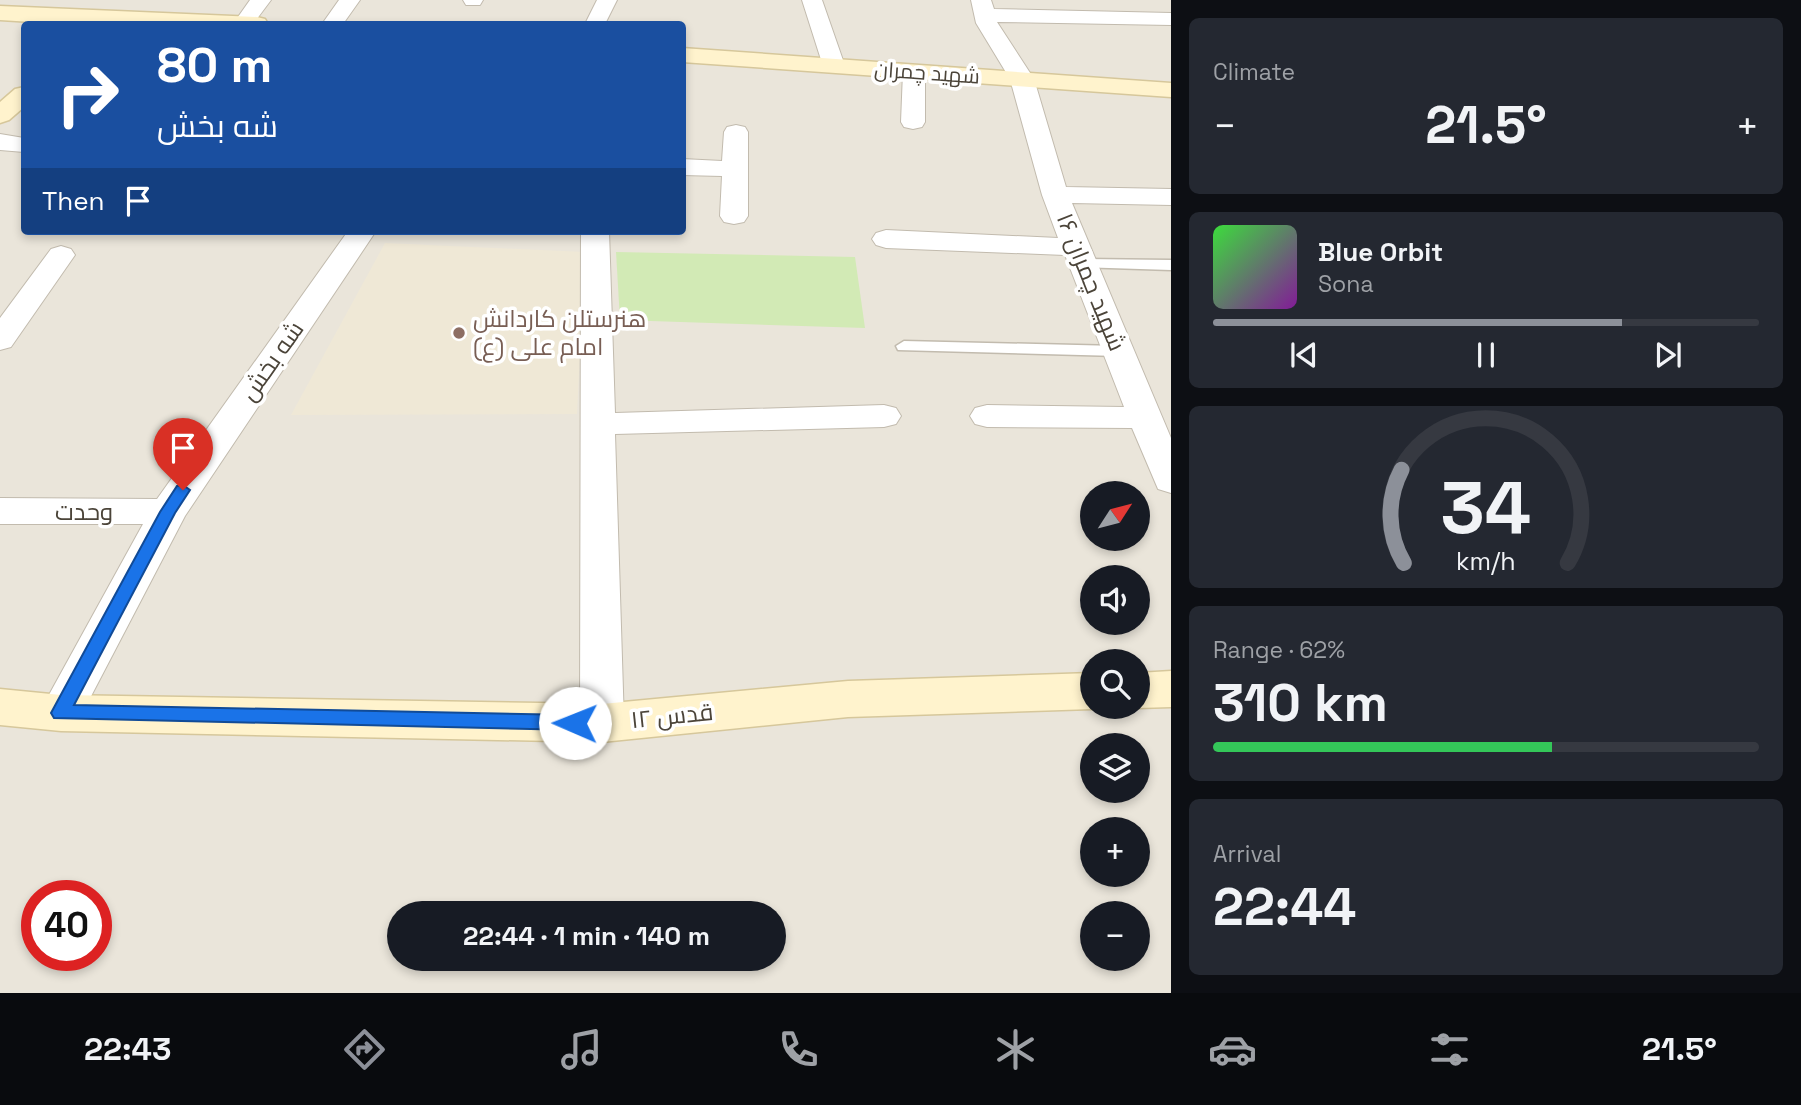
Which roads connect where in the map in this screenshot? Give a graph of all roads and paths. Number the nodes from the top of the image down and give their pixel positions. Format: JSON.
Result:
{"nodes":[{"id":1,"x":130,"y":0,"type":"edge"},
{"id":2,"x":261,"y":0,"type":"edge"},
{"id":3,"x":351,"y":0,"type":"edge"},
{"id":4,"x":607,"y":0,"type":"edge"},
{"id":5,"x":812,"y":0,"type":"edge"},
{"id":6,"x":1082,"y":0,"type":"edge"},
{"id":7,"x":1144,"y":1,"type":"edge"},
{"id":8,"x":0,"y":3,"type":"edge"},
{"id":9,"x":984,"y":7,"type":"edge"},
{"id":10,"x":0,"y":13,"type":"edge"},
{"id":11,"x":1171,"y":19,"type":"edge"},
{"id":12,"x":107,"y":20,"type":"edge"},
{"id":13,"x":143,"y":21,"type":"edge"},
{"id":14,"x":251,"y":21,"type":"edge"},
{"id":15,"x":334,"y":21,"type":"edge"},
{"id":16,"x":596,"y":21,"type":"edge"},
{"id":17,"x":686,"y":55,"type":"edge"},
{"id":18,"x":834,"y":66,"type":"junction"},
{"id":19,"x":914,"y":72,"type":"junction"},
{"id":20,"x":1022,"y":79,"type":"junction"},
{"id":21,"x":1171,"y":90,"type":"edge"},
{"id":22,"x":21,"y":97,"type":"edge"},
{"id":23,"x":0,"y":116,"type":"edge"},
{"id":24,"x":913,"y":122,"type":"dead end"},
{"id":25,"x":736,"y":132,"type":"dead end"},
{"id":26,"x":0,"y":142,"type":"edge"},
{"id":27,"x":21,"y":145,"type":"edge"},
{"id":28,"x":686,"y":167,"type":"edge"},
{"id":29,"x":735,"y":169,"type":"junction"},
{"id":30,"x":1055,"y":195,"type":"junction"},
{"id":31,"x":1171,"y":197,"type":"edge"},
{"id":32,"x":734,"y":216,"type":"dead end"},
{"id":33,"x":359,"y":235,"type":"edge"},
{"id":34,"x":595,"y":235,"type":"edge"},
{"id":35,"x":886,"y":239,"type":"dead end"},
{"id":36,"x":61,"y":255,"type":"dead end"},
{"id":37,"x":1080,"y":255,"type":"junction"},
{"id":38,"x":1171,"y":264,"type":"edge"},
{"id":39,"x":0,"y":340,"type":"edge"},
{"id":40,"x":904,"y":346,"type":"dead end"},
{"id":41,"x":1118,"y":351,"type":"junction"},
{"id":42,"x":884,"y":416,"type":"dead end"},
{"id":43,"x":986,"y":416,"type":"dead end"},
{"id":44,"x":1145,"y":418,"type":"junction"},
{"id":45,"x":598,"y":424,"type":"junction"},
{"id":46,"x":1170,"y":475,"type":"edge"},
{"id":47,"x":0,"y":512,"type":"edge"},
{"id":48,"x":168,"y":512,"type":"junction"},
{"id":49,"x":1171,"y":689,"type":"edge"},
{"id":50,"x":1150,"y":690,"type":"edge"},
{"id":51,"x":1080,"y":691,"type":"edge"},
{"id":52,"x":0,"y":707,"type":"edge"},
{"id":53,"x":61,"y":713,"type":"junction"},
{"id":54,"x":602,"y":723,"type":"junction"}],
"edges":[{"from":1,"to":12,"type":"street"},
{"from":2,"to":14,"type":"street"},
{"from":3,"to":15,"type":"street"},
{"from":4,"to":16,"type":"street"},
{"from":5,"to":18,"type":"street"},
{"from":6,"to":7,"type":"street"},
{"from":8,"to":12,"type":"street"},
{"from":9,"to":11,"type":"street"},
{"from":9,"to":20,"type":"street","name":"شهید چمران ۱۶"},
{"from":10,"to":12,"type":"street"},
{"from":12,"to":13,"type":"street"},
{"from":17,"to":18,"type":"street","name":"شهید چمران"},
{"from":18,"to":19,"type":"street","name":"شهید چمران"},
{"from":19,"to":20,"type":"street","name":"شهید چمران"},
{"from":19,"to":24,"type":"street"},
{"from":20,"to":21,"type":"street","name":"شهید چمران"},
{"from":20,"to":30,"type":"street","name":"شهید چمران ۱۶"},
{"from":22,"to":23,"type":"street"},
{"from":25,"to":29,"type":"street"},
{"from":26,"to":27,"type":"street"},
{"from":28,"to":29,"type":"street"},
{"from":29,"to":32,"type":"street"},
{"from":30,"to":31,"type":"street"},
{"from":30,"to":37,"type":"street","name":"شهید چمران ۱۶"},
{"from":33,"to":48,"type":"street","name":"شه بخش"},
{"from":34,"to":45,"type":"street"},
{"from":35,"to":37,"type":"street"},
{"from":36,"to":39,"type":"street"},
{"from":37,"to":38,"type":"lane"},
{"from":37,"to":41,"type":"street","name":"شهید چمران ۱۶"},
{"from":40,"to":41,"type":"lane"},
{"from":41,"to":44,"type":"street","name":"شهید چمران ۱۶"},
{"from":42,"to":45,"type":"street"},
{"from":43,"to":44,"type":"street"},
{"from":44,"to":46,"type":"street","name":"شهید چمران ۱۶"},
{"from":45,"to":54,"type":"street"},
{"from":47,"to":48,"type":"street","name":"وحدت"},
{"from":48,"to":53,"type":"street","name":"شه بخش"},
{"from":49,"to":50,"type":"street"},
{"from":51,"to":54,"type":"street","name":"قدس ۱۲"},
{"from":52,"to":53,"type":"street","name":"قدس ۱۲"},
{"from":53,"to":54,"type":"street","name":"قدس ۱۲"}]}
